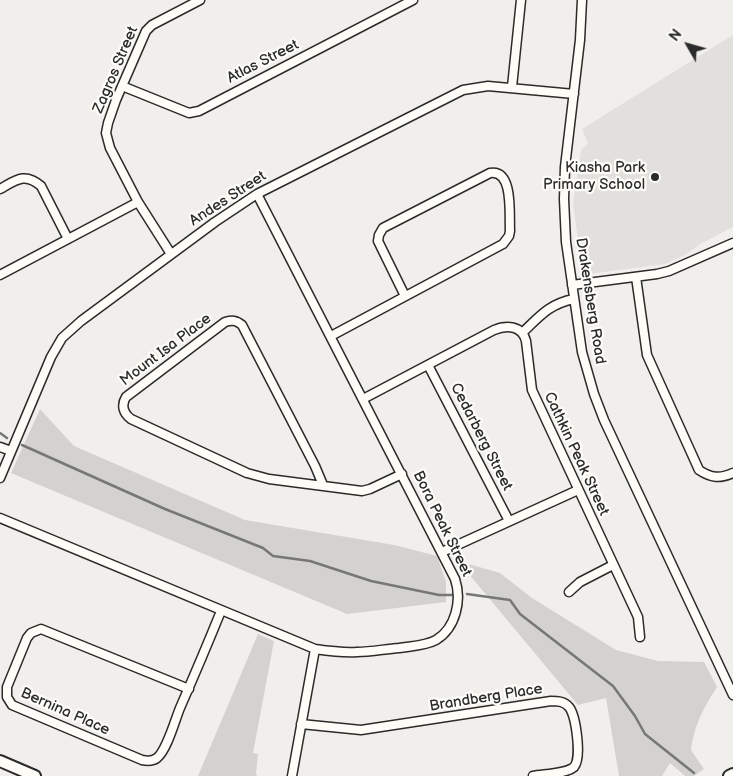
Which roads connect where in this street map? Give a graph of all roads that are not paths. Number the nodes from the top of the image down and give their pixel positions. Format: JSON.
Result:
{"nodes":[{"id":1,"x":200,"y":0,"type":"edge"},
{"id":2,"x":413,"y":0,"type":"edge"},
{"id":3,"x":522,"y":0,"type":"edge"},
{"id":4,"x":582,"y":0,"type":"edge"},
{"id":5,"x":190,"y":2,"type":"edge"},
{"id":6,"x":122,"y":86,"type":"junction"},
{"id":7,"x":512,"y":87,"type":"junction"},
{"id":8,"x":574,"y":94,"type":"junction"},
{"id":9,"x":0,"y":188,"type":"edge"},
{"id":10,"x":257,"y":194,"type":"junction"},
{"id":11,"x":138,"y":202,"type":"junction"},
{"id":12,"x":68,"y":239,"type":"junction"},
{"id":13,"x":733,"y":243,"type":"edge"},
{"id":14,"x":171,"y":254,"type":"junction"},
{"id":15,"x":0,"y":275,"type":"edge"},
{"id":16,"x":636,"y":277,"type":"junction"},
{"id":17,"x":572,"y":285,"type":"junction"},
{"id":18,"x":405,"y":296,"type":"junction"},
{"id":19,"x":574,"y":298,"type":"junction"},
{"id":20,"x":522,"y":333,"type":"junction"},
{"id":21,"x":331,"y":336,"type":"junction"},
{"id":22,"x":428,"y":365,"type":"junction"},
{"id":23,"x":363,"y":399,"type":"junction"},
{"id":24,"x":0,"y":447,"type":"edge"},
{"id":25,"x":11,"y":451,"type":"junction"},
{"id":26,"x":733,"y":473,"type":"edge"},
{"id":27,"x":402,"y":474,"type":"junction"},
{"id":28,"x":0,"y":478,"type":"edge"},
{"id":29,"x":323,"y":485,"type":"junction"},
{"id":30,"x":578,"y":490,"type":"junction"},
{"id":31,"x":0,"y":518,"type":"edge"},
{"id":32,"x":509,"y":521,"type":"junction"},
{"id":33,"x":442,"y":552,"type":"junction"},
{"id":34,"x":613,"y":565,"type":"junction"},
{"id":35,"x":569,"y":592,"type":"dead end"},
{"id":36,"x":221,"y":611,"type":"junction"},
{"id":37,"x":640,"y":637,"type":"dead end"},
{"id":38,"x":315,"y":649,"type":"junction"},
{"id":39,"x":189,"y":689,"type":"junction"},
{"id":40,"x":733,"y":695,"type":"edge"},
{"id":41,"x":301,"y":724,"type":"junction"},
{"id":42,"x":0,"y":761,"type":"edge"},
{"id":43,"x":733,"y":774,"type":"edge"},
{"id":44,"x":35,"y":776,"type":"edge"},
{"id":45,"x":292,"y":776,"type":"edge"},
{"id":46,"x":532,"y":776,"type":"edge"},
{"id":47,"x":729,"y":776,"type":"edge"}],
"edges":[{"from":1,"to":5,"type":"street","name":"Zagros Street"},
{"from":2,"to":6,"type":"street","name":"Atlas Street"},
{"from":3,"to":7,"type":"street"},
{"from":4,"to":8,"type":"street","name":"Drakensberg Road"},
{"from":5,"to":6,"type":"street","name":"Zagros Street"},
{"from":6,"to":11,"type":"street","name":"Zagros Street"},
{"from":7,"to":8,"type":"street","name":"Andes Street"},
{"from":7,"to":10,"type":"street","name":"Andes Street"},
{"from":8,"to":17,"type":"street","name":"Drakensberg Road"},
{"from":9,"to":12,"type":"street"},
{"from":10,"to":14,"type":"street","name":"Andes Street"},
{"from":10,"to":21,"type":"street","name":"Bora Peak Street"},
{"from":11,"to":12,"type":"street"},
{"from":11,"to":14,"type":"street","name":"Zagros Street"},
{"from":12,"to":15,"type":"street"},
{"from":13,"to":16,"type":"street"},
{"from":14,"to":25,"type":"street","name":"Andes Street"},
{"from":16,"to":17,"type":"street"},
{"from":16,"to":26,"type":"street"},
{"from":17,"to":19,"type":"street","name":"Drakensberg Road"},
{"from":18,"to":18,"type":"street"},
{"from":18,"to":21,"type":"street"},
{"from":19,"to":20,"type":"street"},
{"from":19,"to":40,"type":"street","name":"Drakensberg Road"},
{"from":20,"to":22,"type":"street"},
{"from":20,"to":30,"type":"street","name":"Cathkin Peak Street"},
{"from":21,"to":23,"type":"street","name":"Bora Peak Street"},
{"from":22,"to":23,"type":"street"},
{"from":22,"to":32,"type":"street","name":"Cedarberg Street"},
{"from":23,"to":27,"type":"street","name":"Bora Peak Street"},
{"from":24,"to":25,"type":"street"},
{"from":25,"to":28,"type":"street","name":"Andes Street"},
{"from":27,"to":29,"type":"street","name":"Mount Isa Place"},
{"from":27,"to":33,"type":"street","name":"Bora Peak Street"},
{"from":29,"to":29,"type":"street","name":"Mount Isa Place"},
{"from":30,"to":32,"type":"street"},
{"from":30,"to":34,"type":"street","name":"Cathkin Peak Street"},
{"from":31,"to":36,"type":"street","name":"Bora Peak Street"},
{"from":32,"to":33,"type":"street"},
{"from":33,"to":38,"type":"street","name":"Bora Peak Street"},
{"from":34,"to":35,"type":"street"},
{"from":34,"to":37,"type":"street","name":"Cathkin Peak Street"},
{"from":36,"to":38,"type":"street","name":"Bora Peak Street"},
{"from":36,"to":39,"type":"street","name":"Bernina Place"},
{"from":38,"to":41,"type":"street"},
{"from":39,"to":39,"type":"street","name":"Bernina Place"},
{"from":41,"to":45,"type":"street"},
{"from":41,"to":46,"type":"street","name":"Brandberg Place"},
{"from":42,"to":44,"type":"street"},
{"from":43,"to":47,"type":"street"}]}
